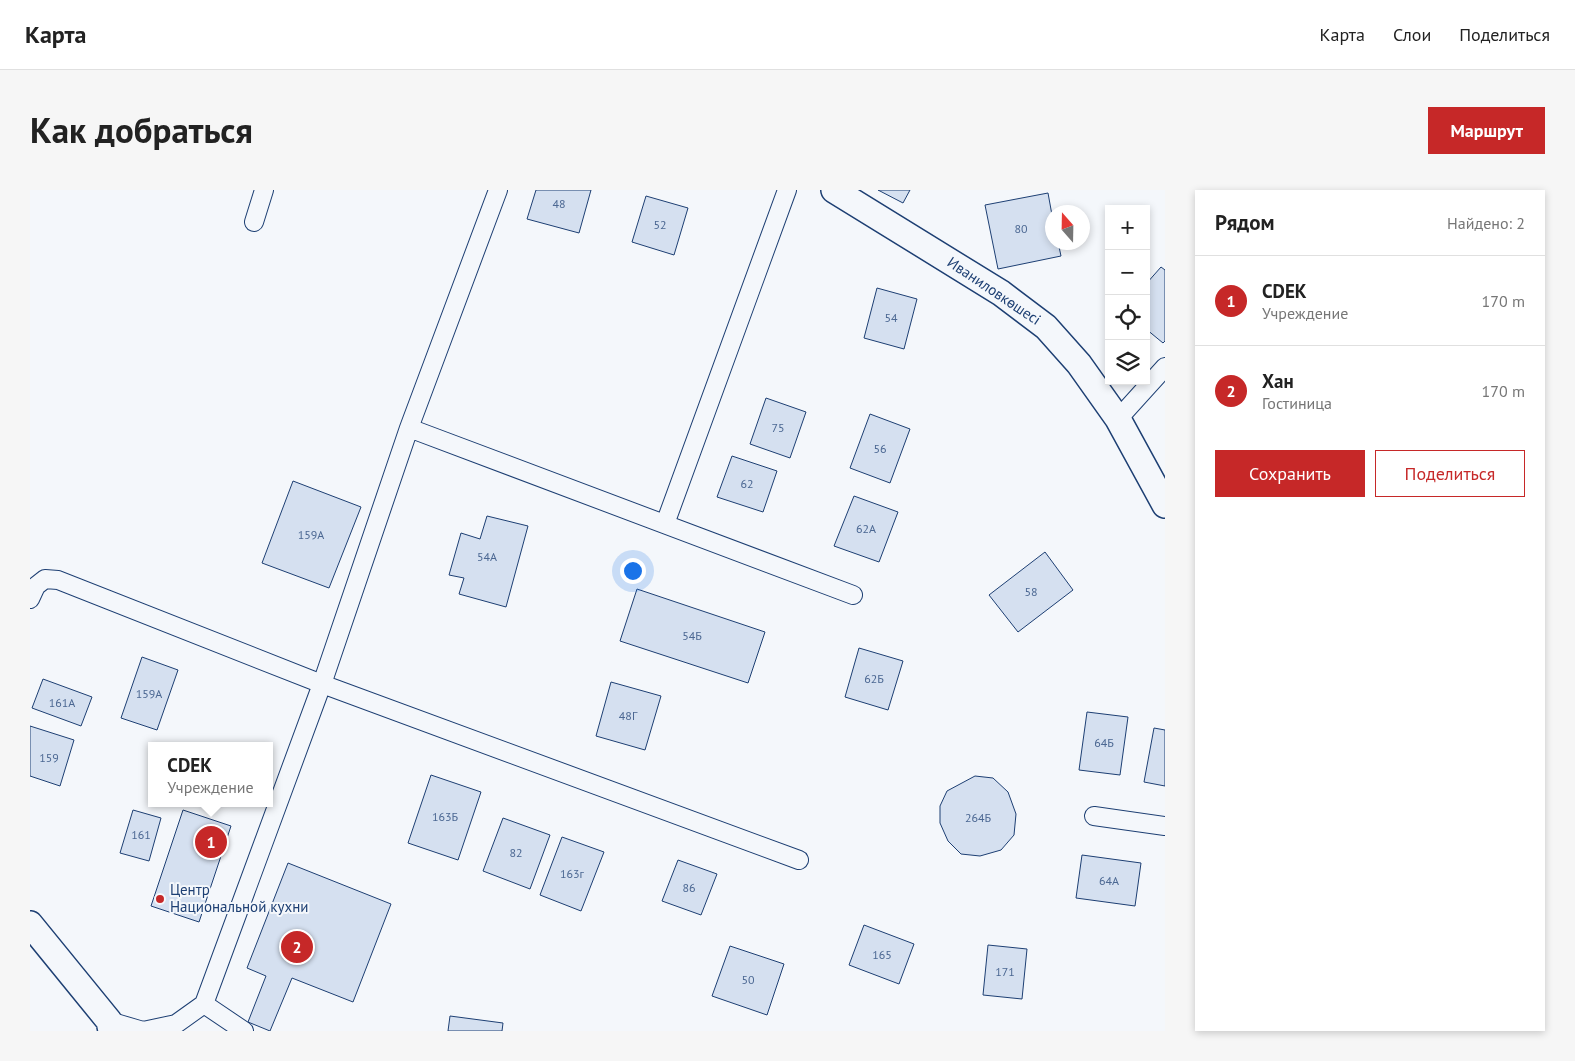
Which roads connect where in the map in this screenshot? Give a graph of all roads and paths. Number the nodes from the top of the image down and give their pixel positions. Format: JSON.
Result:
{"nodes":[{"id":1,"x":264,"y":190,"type":"edge"},
{"id":2,"x":498,"y":190,"type":"edge"},
{"id":3,"x":788,"y":190,"type":"edge"},
{"id":4,"x":834,"y":190,"type":"edge"},
{"id":5,"x":254,"y":222,"type":"dead end"},
{"id":6,"x":1165,"y":367,"type":"edge"},
{"id":7,"x":1118,"y":419,"type":"junction"},
{"id":8,"x":409,"y":428,"type":"junction"},
{"id":9,"x":1165,"y":505,"type":"edge"},
{"id":10,"x":665,"y":524,"type":"junction"},
{"id":11,"x":853,"y":595,"type":"dead end"},
{"id":12,"x":30,"y":599,"type":"edge"},
{"id":13,"x":322,"y":684,"type":"junction"},
{"id":14,"x":1094,"y":816,"type":"dead end"},
{"id":15,"x":1165,"y":826,"type":"edge"},
{"id":16,"x":798,"y":860,"type":"dead end"},
{"id":17,"x":30,"y":924,"type":"edge"},
{"id":18,"x":204,"y":1004,"type":"junction"},
{"id":19,"x":110,"y":1026,"type":"edge"},
{"id":20,"x":244,"y":1031,"type":"edge"}],
"edges":[{"from":1,"to":5,"type":"street"},
{"from":2,"to":8,"type":"street"},
{"from":3,"to":10,"type":"street"},
{"from":4,"to":7,"type":"street","name":"Иваниловкөшесі"},
{"from":6,"to":7,"type":"street"},
{"from":7,"to":9,"type":"street","name":"Иваниловкөшесі"},
{"from":8,"to":10,"type":"street"},
{"from":8,"to":13,"type":"street"},
{"from":10,"to":11,"type":"street"},
{"from":12,"to":13,"type":"street"},
{"from":13,"to":16,"type":"street"},
{"from":13,"to":18,"type":"street"},
{"from":14,"to":15,"type":"street"},
{"from":17,"to":19,"type":"street"},
{"from":18,"to":19,"type":"street"},
{"from":18,"to":20,"type":"street"}]}
